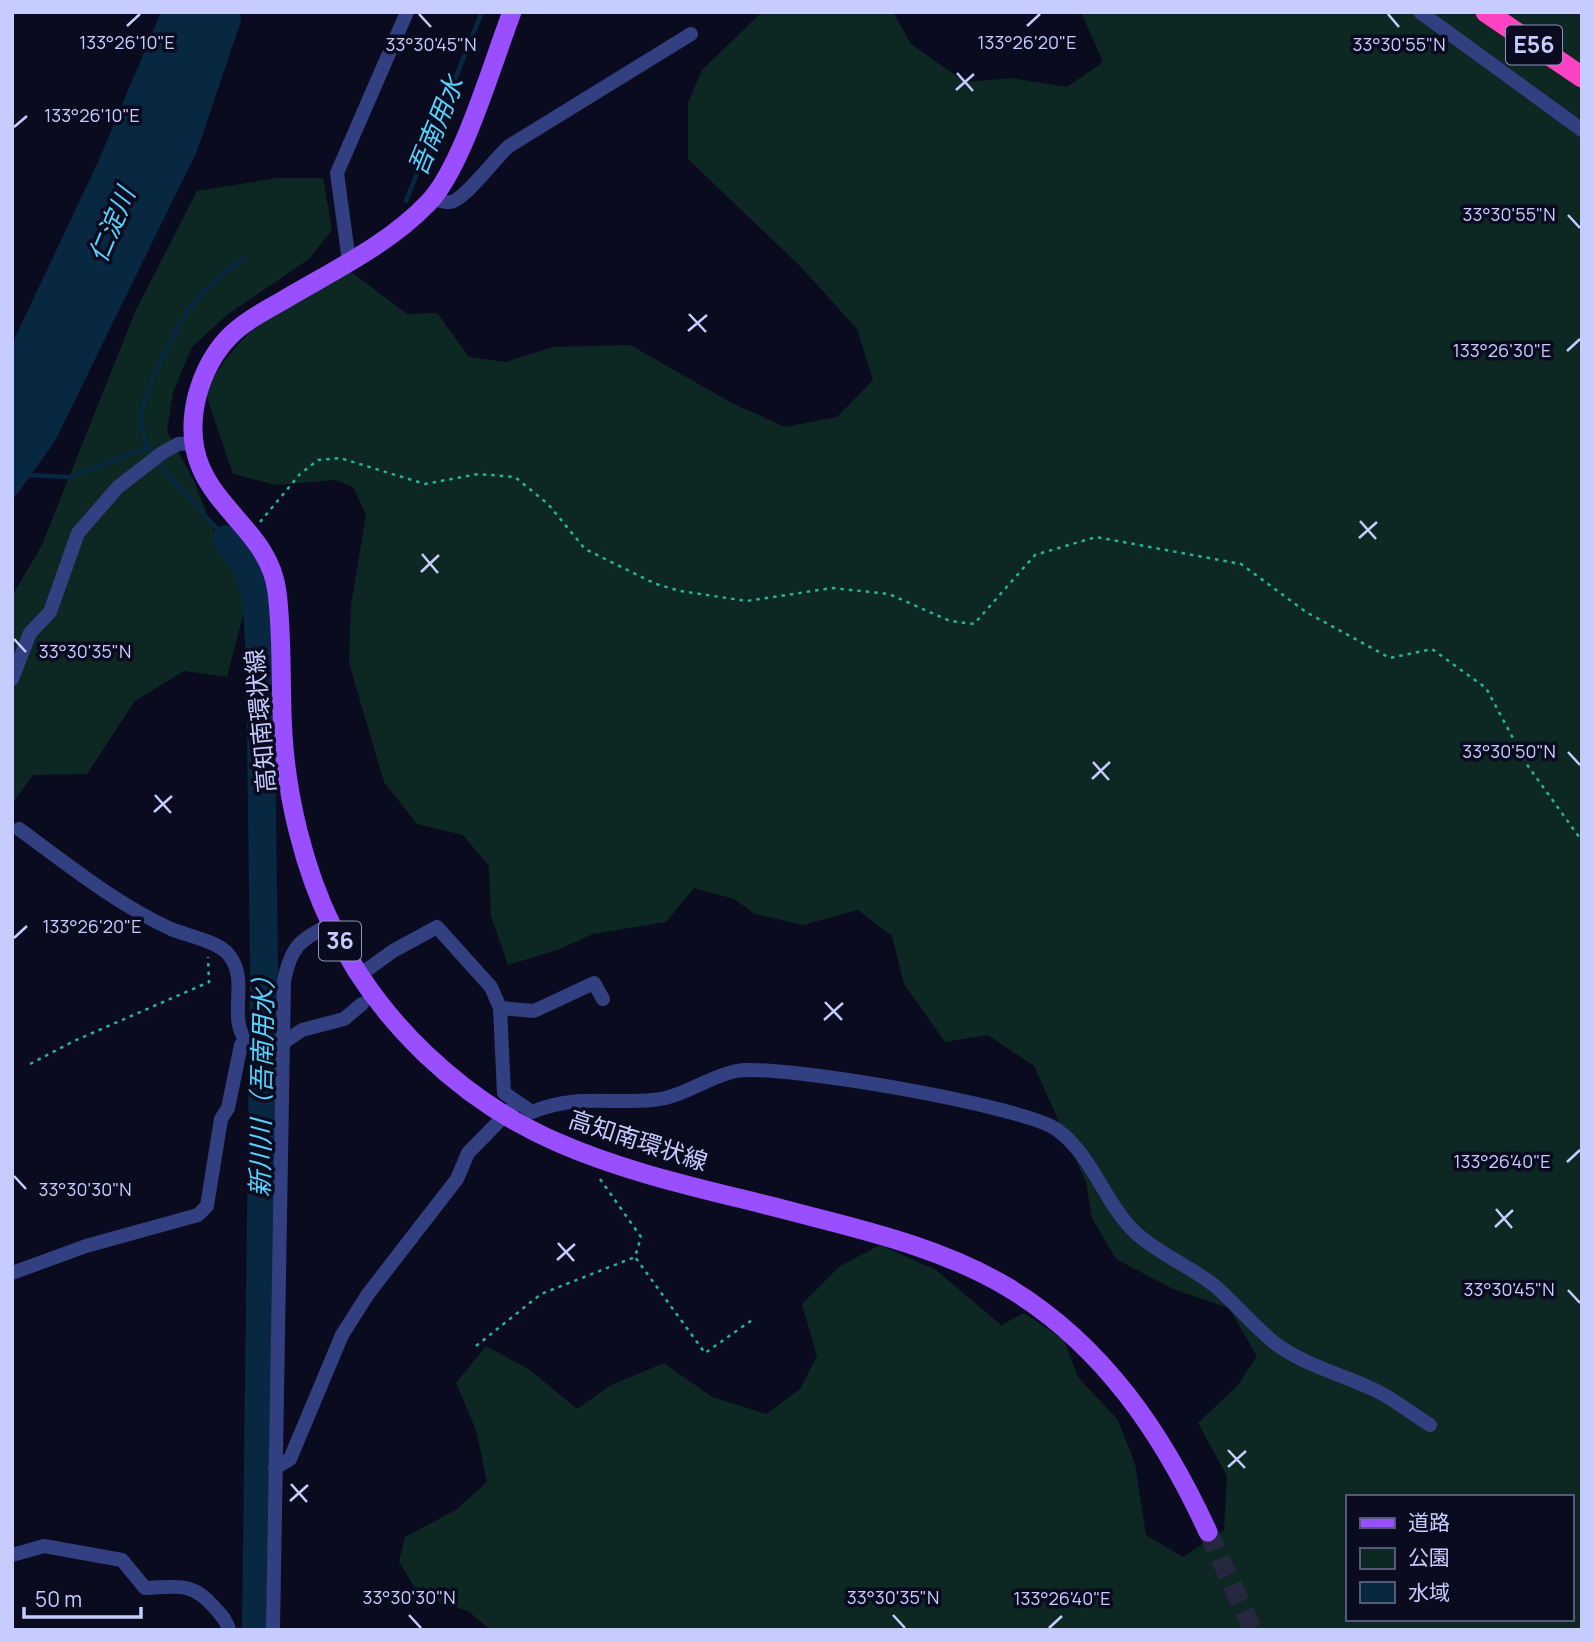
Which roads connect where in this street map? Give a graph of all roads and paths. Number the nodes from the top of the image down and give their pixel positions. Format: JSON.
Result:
{"nodes":[{"id":1,"x":407,"y":12,"type":"edge"},
{"id":2,"x":512,"y":12,"type":"edge"},
{"id":3,"x":1420,"y":12,"type":"edge"},
{"id":4,"x":1486,"y":12,"type":"edge"},
{"id":5,"x":691,"y":34,"type":"dead end"},
{"id":6,"x":1582,"y":77,"type":"edge"},
{"id":7,"x":1582,"y":130,"type":"edge"},
{"id":8,"x":433,"y":199,"type":"junction"},
{"id":9,"x":349,"y":261,"type":"junction"},
{"id":10,"x":194,"y":443,"type":"junction"},
{"id":11,"x":249,"y":536,"type":"junction"},
{"id":12,"x":12,"y":679,"type":"edge"},
{"id":13,"x":19,"y":829,"type":"dead end"},
{"id":14,"x":1582,"y":841,"type":"edge"},
{"id":15,"x":331,"y":924,"type":"junction"},
{"id":16,"x":208,"y":943,"type":"junction"},
{"id":17,"x":361,"y":974,"type":"junction"},
{"id":18,"x":603,"y":999,"type":"dead end"},
{"id":19,"x":362,"y":1004,"type":"dead end"},
{"id":20,"x":500,"y":1008,"type":"junction"},
{"id":21,"x":251,"y":1040,"type":"junction"},
{"id":22,"x":277,"y":1042,"type":"junction"},
{"id":23,"x":30,"y":1064,"type":"dead end"},
{"id":24,"x":511,"y":1109,"type":"junction"},
{"id":25,"x":598,"y":1177,"type":"dead end"},
{"id":26,"x":635,"y":1257,"type":"junction"},
{"id":27,"x":12,"y":1273,"type":"edge"},
{"id":28,"x":752,"y":1320,"type":"dead end"},
{"id":29,"x":476,"y":1346,"type":"dead end"},
{"id":30,"x":1430,"y":1425,"type":"dead end"},
{"id":31,"x":275,"y":1468,"type":"junction"},
{"id":32,"x":1208,"y":1532,"type":"tunnel mouth"},
{"id":33,"x":12,"y":1555,"type":"edge"},
{"id":34,"x":229,"y":1630,"type":"edge"},
{"id":35,"x":273,"y":1630,"type":"edge"}],
"edges":[{"from":1,"to":9,"type":"street"},
{"from":2,"to":8,"type":"main road","name":"高知南環状線","number":"36"},
{"from":3,"to":7,"type":"street"},
{"from":4,"to":6,"type":"highway","number":"E56"},
{"from":5,"to":8,"type":"street"},
{"from":8,"to":9,"type":"main road","name":"高知南環状線","number":"36"},
{"from":9,"to":10,"type":"main road","name":"高知南環状線","number":"36"},
{"from":10,"to":11,"type":"main road","name":"高知南環状線","number":"36"},
{"from":10,"to":12,"type":"street"},
{"from":11,"to":14,"type":"path"},
{"from":11,"to":15,"type":"main road","name":"高知南環状線","number":"36"},
{"from":13,"to":16,"type":"street"},
{"from":15,"to":17,"type":"main road","name":"高知南環状線","number":"36"},
{"from":15,"to":22,"type":"street"},
{"from":16,"to":21,"type":"street"},
{"from":16,"to":23,"type":"path"},
{"from":17,"to":20,"type":"street"},
{"from":17,"to":24,"type":"main road","name":"高知南環状線","number":"36"},
{"from":18,"to":20,"type":"street"},
{"from":19,"to":22,"type":"street"},
{"from":20,"to":24,"type":"street"},
{"from":21,"to":22,"type":"street"},
{"from":21,"to":27,"type":"street"},
{"from":22,"to":31,"type":"street"},
{"from":24,"to":30,"type":"street"},
{"from":24,"to":31,"type":"street"},
{"from":24,"to":32,"type":"main road","name":"高知南環状線","number":"36"},
{"from":25,"to":26,"type":"path"},
{"from":26,"to":28,"type":"path"},
{"from":26,"to":29,"type":"path"},
{"from":31,"to":35,"type":"street"},
{"from":33,"to":34,"type":"street"}]}
